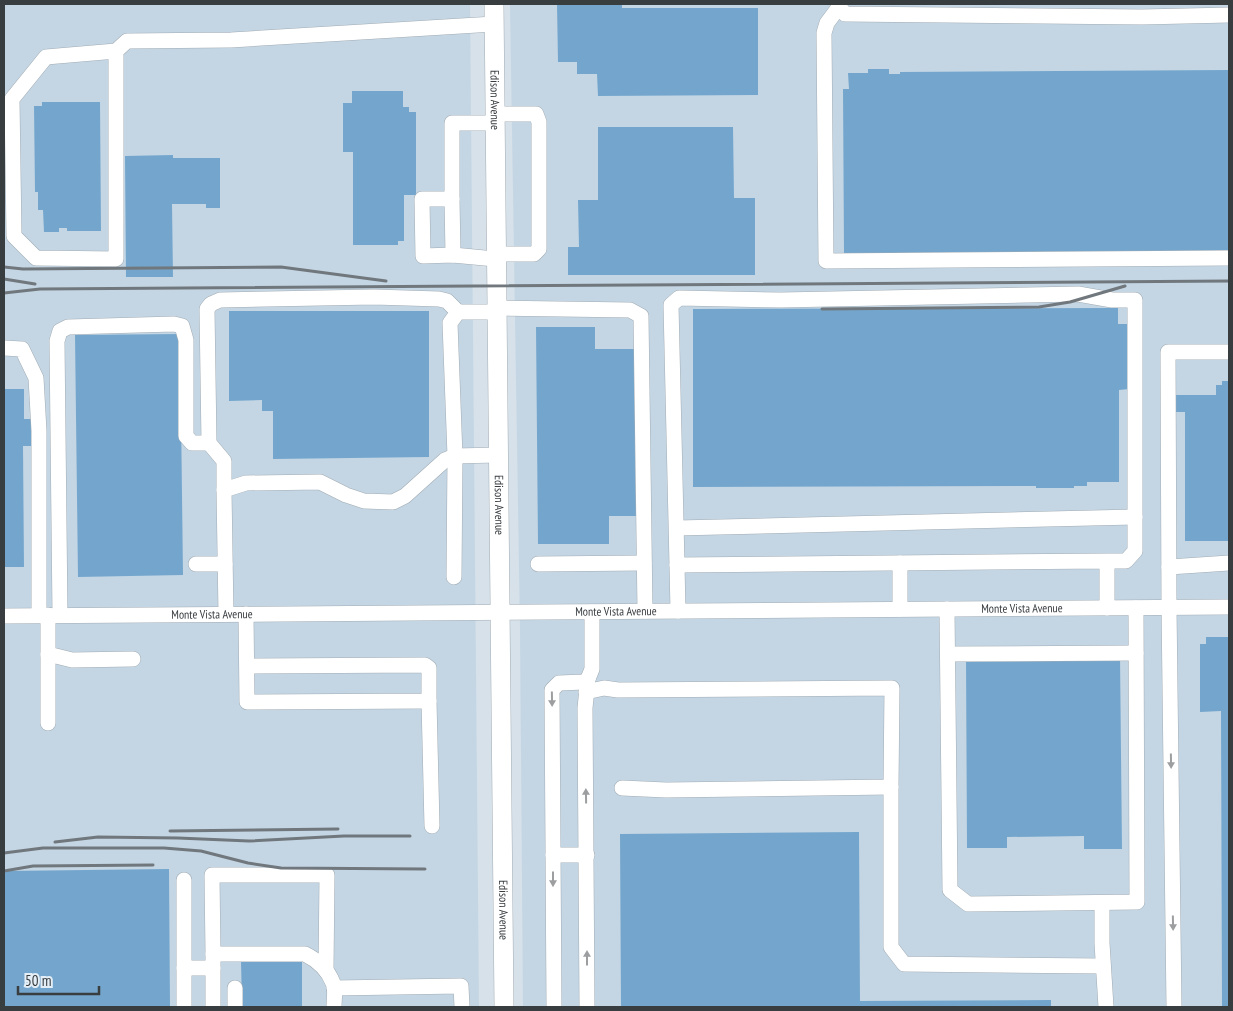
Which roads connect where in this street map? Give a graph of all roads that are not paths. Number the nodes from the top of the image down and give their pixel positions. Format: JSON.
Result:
{"nodes":[{"id":1,"x":494,"y":4,"type":"edge"},
{"id":2,"x":839,"y":5,"type":"edge"},
{"id":3,"x":1229,"y":15,"type":"edge"},
{"id":4,"x":494,"y":24,"type":"junction"},
{"id":5,"x":116,"y":51,"type":"junction"},
{"id":6,"x":494,"y":119,"type":"junction"},
{"id":7,"x":452,"y":199,"type":"junction"},
{"id":8,"x":452,"y":255,"type":"junction"},
{"id":9,"x":495,"y":256,"type":"junction"},
{"id":10,"x":1229,"y":258,"type":"edge"},
{"id":11,"x":495,"y":310,"type":"junction"},
{"id":12,"x":458,"y":312,"type":"junction"},
{"id":13,"x":4,"y":348,"type":"edge"},
{"id":14,"x":1229,"y":352,"type":"edge"},
{"id":15,"x":209,"y":443,"type":"junction"},
{"id":16,"x":498,"y":455,"type":"junction"},
{"id":17,"x":455,"y":456,"type":"junction"},
{"id":18,"x":224,"y":490,"type":"junction"},
{"id":19,"x":1135,"y":517,"type":"junction"},
{"id":20,"x":677,"y":528,"type":"junction"},
{"id":21,"x":1107,"y":561,"type":"junction"},
{"id":22,"x":644,"y":563,"type":"junction"},
{"id":23,"x":900,"y":563,"type":"junction"},
{"id":24,"x":1229,"y":563,"type":"edge"},
{"id":25,"x":196,"y":564,"type":"dead end"},
{"id":26,"x":225,"y":564,"type":"junction"},
{"id":27,"x":538,"y":564,"type":"dead end"},
{"id":28,"x":677,"y":565,"type":"junction"},
{"id":29,"x":1169,"y":567,"type":"junction"},
{"id":30,"x":454,"y":577,"type":"dead end"},
{"id":31,"x":1169,"y":607,"type":"junction"},
{"id":32,"x":1229,"y":607,"type":"edge"},
{"id":33,"x":1108,"y":608,"type":"junction"},
{"id":34,"x":1136,"y":608,"type":"junction"},
{"id":35,"x":900,"y":609,"type":"junction"},
{"id":36,"x":947,"y":609,"type":"junction"},
{"id":37,"x":645,"y":611,"type":"junction"},
{"id":38,"x":678,"y":611,"type":"junction"},
{"id":39,"x":501,"y":612,"type":"junction"},
{"id":40,"x":592,"y":612,"type":"junction"},
{"id":41,"x":226,"y":614,"type":"junction"},
{"id":42,"x":246,"y":614,"type":"junction"},
{"id":43,"x":49,"y":615,"type":"junction"},
{"id":44,"x":4,"y":616,"type":"edge"},
{"id":45,"x":1136,"y":653,"type":"junction"},
{"id":46,"x":48,"y":654,"type":"junction"},
{"id":47,"x":948,"y":654,"type":"junction"},
{"id":48,"x":132,"y":659,"type":"dead end"},
{"id":49,"x":247,"y":666,"type":"junction"},
{"id":50,"x":587,"y":686,"type":"junction"},
{"id":51,"x":429,"y":701,"type":"junction"},
{"id":52,"x":48,"y":723,"type":"dead end"},
{"id":53,"x":892,"y":787,"type":"junction"},
{"id":54,"x":622,"y":788,"type":"dead end"},
{"id":55,"x":432,"y":826,"type":"dead end"},
{"id":56,"x":553,"y":855,"type":"junction"},
{"id":57,"x":587,"y":855,"type":"junction"},
{"id":58,"x":184,"y":880,"type":"dead end"},
{"id":59,"x":1102,"y":902,"type":"junction"},
{"id":60,"x":213,"y":961,"type":"junction"},
{"id":61,"x":1104,"y":966,"type":"junction"},
{"id":62,"x":184,"y":968,"type":"junction"},
{"id":63,"x":326,"y":970,"type":"junction"},
{"id":64,"x":234,"y":988,"type":"dead end"},
{"id":65,"x":334,"y":988,"type":"junction"},
{"id":66,"x":184,"y":1007,"type":"edge"},
{"id":67,"x":213,"y":1007,"type":"edge"},
{"id":68,"x":235,"y":1007,"type":"edge"},
{"id":69,"x":334,"y":1007,"type":"edge"},
{"id":70,"x":462,"y":1007,"type":"edge"},
{"id":71,"x":504,"y":1007,"type":"edge"},
{"id":72,"x":554,"y":1007,"type":"edge"},
{"id":73,"x":587,"y":1007,"type":"edge"},
{"id":74,"x":1106,"y":1007,"type":"edge"},
{"id":75,"x":1174,"y":1007,"type":"edge"}],
"edges":[{"from":1,"to":4,"type":"main road","name":"Edison Avenue"},
{"from":2,"to":3,"type":"street"},
{"from":2,"to":10,"type":"street"},
{"from":4,"to":5,"type":"street"},
{"from":4,"to":6,"type":"main road","name":"Edison Avenue"},
{"from":5,"to":5,"type":"street"},
{"from":6,"to":7,"type":"street"},
{"from":6,"to":9,"type":"main road","name":"Edison Avenue"},
{"from":6,"to":9,"type":"street"},
{"from":7,"to":8,"type":"street"},
{"from":7,"to":8,"type":"street"},
{"from":8,"to":9,"type":"street"},
{"from":9,"to":11,"type":"main road","name":"Edison Avenue"},
{"from":11,"to":12,"type":"street"},
{"from":11,"to":16,"type":"main road","name":"Edison Avenue"},
{"from":11,"to":22,"type":"street"},
{"from":12,"to":15,"type":"street"},
{"from":12,"to":17,"type":"street"},
{"from":13,"to":43,"type":"street"},
{"from":14,"to":29,"type":"street"},
{"from":15,"to":18,"type":"street"},
{"from":15,"to":43,"type":"street"},
{"from":16,"to":17,"type":"street"},
{"from":16,"to":39,"type":"main road","name":"Edison Avenue"},
{"from":17,"to":18,"type":"street"},
{"from":17,"to":30,"type":"street"},
{"from":18,"to":26,"type":"street"},
{"from":19,"to":20,"type":"street"},
{"from":19,"to":20,"type":"street"},
{"from":19,"to":21,"type":"street"},
{"from":20,"to":28,"type":"street"},
{"from":21,"to":23,"type":"street"},
{"from":21,"to":33,"type":"street"},
{"from":22,"to":27,"type":"street"},
{"from":22,"to":37,"type":"street"},
{"from":23,"to":28,"type":"street"},
{"from":23,"to":35,"type":"street"},
{"from":24,"to":29,"type":"street"},
{"from":25,"to":26,"type":"street"},
{"from":26,"to":41,"type":"street"},
{"from":28,"to":38,"type":"street"},
{"from":29,"to":31,"type":"street"},
{"from":31,"to":32,"type":"street","name":"Monte Vista Avenue"},
{"from":31,"to":34,"type":"street","name":"Monte Vista Avenue"},
{"from":31,"to":75,"type":"street","one_way":true},
{"from":33,"to":34,"type":"street","name":"Monte Vista Avenue"},
{"from":33,"to":36,"type":"street","name":"Monte Vista Avenue"},
{"from":34,"to":45,"type":"street"},
{"from":35,"to":36,"type":"street","name":"Monte Vista Avenue"},
{"from":35,"to":38,"type":"street","name":"Monte Vista Avenue"},
{"from":36,"to":47,"type":"street"},
{"from":37,"to":38,"type":"street","name":"Monte Vista Avenue"},
{"from":37,"to":40,"type":"street","name":"Monte Vista Avenue"},
{"from":39,"to":40,"type":"street","name":"Monte Vista Avenue"},
{"from":39,"to":42,"type":"street","name":"Monte Vista Avenue"},
{"from":39,"to":71,"type":"main road","name":"Edison Avenue"},
{"from":40,"to":50,"type":"street"},
{"from":41,"to":42,"type":"street","name":"Monte Vista Avenue"},
{"from":41,"to":43,"type":"street","name":"Monte Vista Avenue"},
{"from":42,"to":49,"type":"street"},
{"from":43,"to":44,"type":"street","name":"Monte Vista Avenue"},
{"from":43,"to":46,"type":"street"},
{"from":45,"to":47,"type":"street"},
{"from":45,"to":59,"type":"street"},
{"from":46,"to":48,"type":"street"},
{"from":46,"to":52,"type":"street"},
{"from":47,"to":59,"type":"street"},
{"from":49,"to":51,"type":"street"},
{"from":49,"to":51,"type":"street"},
{"from":50,"to":53,"type":"street"},
{"from":50,"to":56,"type":"street","one_way":true},
{"from":57,"to":50,"type":"street","one_way":true},
{"from":51,"to":55,"type":"street"},
{"from":53,"to":54,"type":"street"},
{"from":53,"to":61,"type":"street"},
{"from":56,"to":57,"type":"street"},
{"from":56,"to":72,"type":"street","one_way":true},
{"from":73,"to":57,"type":"street","one_way":true},
{"from":58,"to":62,"type":"street"},
{"from":59,"to":61,"type":"street"},
{"from":60,"to":62,"type":"street"},
{"from":60,"to":63,"type":"street"},
{"from":60,"to":63,"type":"street"},
{"from":60,"to":67,"type":"street"},
{"from":61,"to":74,"type":"street"},
{"from":62,"to":66,"type":"street"},
{"from":63,"to":65,"type":"street"},
{"from":64,"to":68,"type":"street"},
{"from":65,"to":69,"type":"street"},
{"from":65,"to":70,"type":"street"}]}
